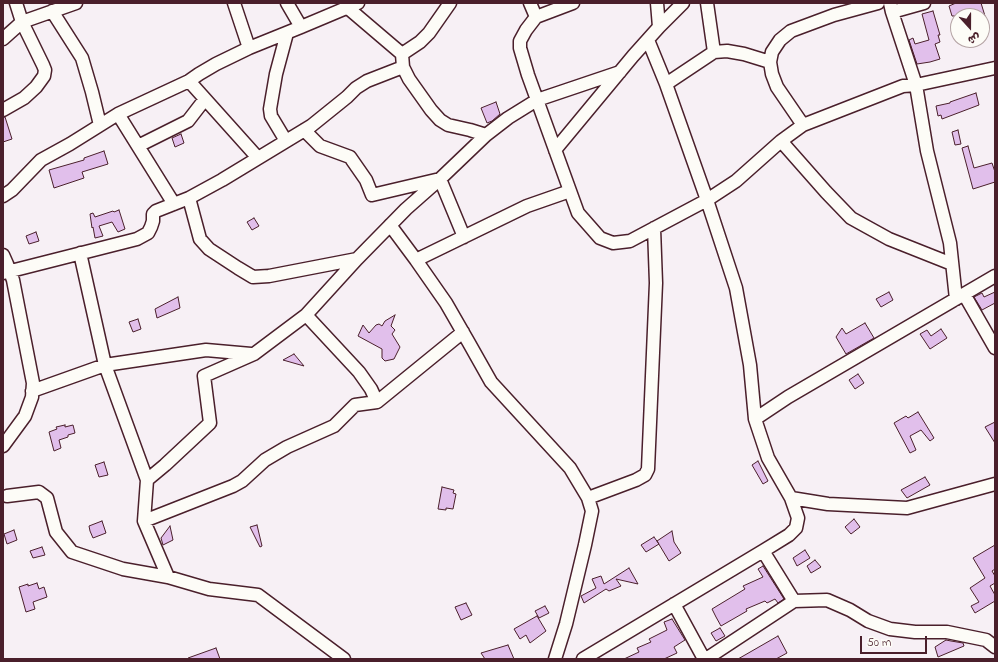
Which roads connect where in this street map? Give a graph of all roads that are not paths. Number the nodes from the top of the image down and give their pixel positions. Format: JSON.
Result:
{"nodes":[{"id":1,"x":16,"y":3,"type":"edge"},
{"id":2,"x":76,"y":3,"type":"edge"},
{"id":3,"x":234,"y":3,"type":"edge"},
{"id":4,"x":287,"y":3,"type":"edge"},
{"id":5,"x":450,"y":3,"type":"edge"},
{"id":6,"x":530,"y":3,"type":"edge"},
{"id":7,"x":573,"y":3,"type":"edge"},
{"id":8,"x":657,"y":3,"type":"edge"},
{"id":9,"x":684,"y":3,"type":"edge"},
{"id":10,"x":707,"y":3,"type":"edge"},
{"id":11,"x":878,"y":3,"type":"edge"},
{"id":12,"x":924,"y":3,"type":"edge"},
{"id":13,"x":351,"y":5,"type":"edge"},
{"id":14,"x":891,"y":7,"type":"edge"},
{"id":15,"x":52,"y":11,"type":"junction"},
{"id":16,"x":536,"y":17,"type":"junction"},
{"id":17,"x":22,"y":22,"type":"junction"},
{"id":18,"x":660,"y":27,"type":"junction"},
{"id":19,"x":301,"y":28,"type":"junction"},
{"id":20,"x":287,"y":33,"type":"junction"},
{"id":21,"x":3,"y":39,"type":"edge"},
{"id":22,"x":648,"y":40,"type":"junction"},
{"id":23,"x":249,"y":48,"type":"junction"},
{"id":24,"x":714,"y":52,"type":"junction"},
{"id":25,"x":402,"y":54,"type":"junction"},
{"id":26,"x":770,"y":62,"type":"junction"},
{"id":27,"x":403,"y":67,"type":"junction"},
{"id":28,"x":995,"y":68,"type":"edge"},
{"id":29,"x":620,"y":72,"type":"junction"},
{"id":30,"x":189,"y":81,"type":"junction"},
{"id":31,"x":666,"y":84,"type":"junction"},
{"id":32,"x":916,"y":85,"type":"junction"},
{"id":33,"x":205,"y":99,"type":"junction"},
{"id":34,"x":537,"y":100,"type":"junction"},
{"id":35,"x":3,"y":110,"type":"edge"},
{"id":36,"x":118,"y":114,"type":"junction"},
{"id":37,"x":100,"y":125,"type":"junction"},
{"id":38,"x":803,"y":125,"type":"junction"},
{"id":39,"x":304,"y":130,"type":"junction"},
{"id":40,"x":486,"y":135,"type":"junction"},
{"id":41,"x":286,"y":141,"type":"junction"},
{"id":42,"x":781,"y":141,"type":"junction"},
{"id":43,"x":138,"y":146,"type":"junction"},
{"id":44,"x":555,"y":150,"type":"junction"},
{"id":45,"x":258,"y":158,"type":"junction"},
{"id":46,"x":440,"y":179,"type":"junction"},
{"id":47,"x":570,"y":191,"type":"junction"},
{"id":48,"x":3,"y":196,"type":"edge"},
{"id":49,"x":189,"y":198,"type":"junction"},
{"id":50,"x":707,"y":200,"type":"junction"},
{"id":51,"x":174,"y":204,"type":"junction"},
{"id":52,"x":390,"y":225,"type":"junction"},
{"id":53,"x":654,"y":228,"type":"junction"},
{"id":54,"x":464,"y":237,"type":"junction"},
{"id":55,"x":80,"y":253,"type":"junction"},
{"id":56,"x":3,"y":255,"type":"edge"},
{"id":57,"x":358,"y":259,"type":"junction"},
{"id":58,"x":416,"y":260,"type":"junction"},
{"id":59,"x":952,"y":264,"type":"junction"},
{"id":60,"x":6,"y":272,"type":"edge"},
{"id":61,"x":995,"y":276,"type":"edge"},
{"id":62,"x":960,"y":297,"type":"junction"},
{"id":63,"x":306,"y":315,"type":"junction"},
{"id":64,"x":463,"y":332,"type":"junction"},
{"id":65,"x":995,"y":348,"type":"edge"},
{"id":66,"x":254,"y":354,"type":"junction"},
{"id":67,"x":105,"y":365,"type":"junction"},
{"id":68,"x":32,"y":391,"type":"junction"},
{"id":69,"x":377,"y":402,"type":"junction"},
{"id":70,"x":755,"y":419,"type":"junction"},
{"id":71,"x":3,"y":446,"type":"edge"},
{"id":72,"x":147,"y":480,"type":"junction"},
{"id":73,"x":995,"y":484,"type":"edge"},
{"id":74,"x":6,"y":496,"type":"dead end"},
{"id":75,"x":588,"y":498,"type":"junction"},
{"id":76,"x":791,"y":498,"type":"junction"},
{"id":77,"x":144,"y":521,"type":"junction"},
{"id":78,"x":763,"y":551,"type":"junction"},
{"id":79,"x":168,"y":577,"type":"junction"},
{"id":80,"x":794,"y":601,"type":"junction"},
{"id":81,"x":674,"y":604,"type":"junction"},
{"id":82,"x":995,"y":647,"type":"edge"},
{"id":83,"x":344,"y":659,"type":"edge"},
{"id":84,"x":554,"y":659,"type":"edge"},
{"id":85,"x":583,"y":659,"type":"edge"},
{"id":86,"x":705,"y":659,"type":"edge"}],
"edges":[{"from":1,"to":17,"type":"street"},
{"from":2,"to":15,"type":"street"},
{"from":3,"to":23,"type":"street"},
{"from":4,"to":19,"type":"street"},
{"from":5,"to":25,"type":"street"},
{"from":6,"to":16,"type":"street"},
{"from":7,"to":16,"type":"street"},
{"from":8,"to":18,"type":"street"},
{"from":9,"to":18,"type":"street"},
{"from":10,"to":24,"type":"street"},
{"from":11,"to":26,"type":"street"},
{"from":12,"to":14,"type":"street"},
{"from":13,"to":19,"type":"street"},
{"from":13,"to":25,"type":"street"},
{"from":14,"to":32,"type":"street"},
{"from":15,"to":17,"type":"street"},
{"from":15,"to":37,"type":"street"},
{"from":16,"to":34,"type":"street"},
{"from":17,"to":21,"type":"street"},
{"from":17,"to":35,"type":"street"},
{"from":18,"to":22,"type":"street"},
{"from":19,"to":20,"type":"street"},
{"from":20,"to":23,"type":"street"},
{"from":20,"to":41,"type":"street"},
{"from":22,"to":29,"type":"street"},
{"from":22,"to":31,"type":"street"},
{"from":23,"to":30,"type":"street"},
{"from":24,"to":26,"type":"street"},
{"from":24,"to":31,"type":"street"},
{"from":25,"to":27,"type":"street"},
{"from":26,"to":38,"type":"street"},
{"from":27,"to":39,"type":"street"},
{"from":27,"to":40,"type":"street"},
{"from":28,"to":32,"type":"street"},
{"from":29,"to":34,"type":"street"},
{"from":29,"to":44,"type":"street"},
{"from":30,"to":33,"type":"street"},
{"from":30,"to":36,"type":"street"},
{"from":31,"to":50,"type":"street"},
{"from":32,"to":38,"type":"street"},
{"from":32,"to":59,"type":"street"},
{"from":33,"to":43,"type":"street"},
{"from":33,"to":45,"type":"street"},
{"from":34,"to":40,"type":"street"},
{"from":34,"to":44,"type":"street"},
{"from":36,"to":37,"type":"street"},
{"from":36,"to":43,"type":"street"},
{"from":37,"to":48,"type":"street"},
{"from":38,"to":42,"type":"street"},
{"from":39,"to":41,"type":"street"},
{"from":39,"to":46,"type":"street"},
{"from":40,"to":46,"type":"street"},
{"from":41,"to":45,"type":"street"},
{"from":42,"to":50,"type":"street"},
{"from":42,"to":59,"type":"street"},
{"from":43,"to":51,"type":"street"},
{"from":44,"to":47,"type":"street"},
{"from":45,"to":49,"type":"street"},
{"from":46,"to":52,"type":"street"},
{"from":46,"to":54,"type":"street"},
{"from":47,"to":53,"type":"street"},
{"from":47,"to":54,"type":"street"},
{"from":49,"to":51,"type":"street"},
{"from":49,"to":57,"type":"street"},
{"from":50,"to":53,"type":"street"},
{"from":50,"to":70,"type":"street"},
{"from":51,"to":55,"type":"street"},
{"from":52,"to":57,"type":"street"},
{"from":52,"to":58,"type":"street"},
{"from":53,"to":75,"type":"street"},
{"from":54,"to":58,"type":"street"},
{"from":55,"to":60,"type":"street"},
{"from":55,"to":67,"type":"street"},
{"from":56,"to":60,"type":"street"},
{"from":57,"to":63,"type":"street"},
{"from":58,"to":64,"type":"street"},
{"from":59,"to":62,"type":"street"},
{"from":60,"to":68,"type":"street"},
{"from":61,"to":62,"type":"street"},
{"from":62,"to":65,"type":"street"},
{"from":62,"to":70,"type":"street"},
{"from":63,"to":66,"type":"street"},
{"from":63,"to":69,"type":"street"},
{"from":64,"to":69,"type":"street"},
{"from":64,"to":75,"type":"street"},
{"from":66,"to":67,"type":"street"},
{"from":66,"to":72,"type":"street"},
{"from":67,"to":68,"type":"street"},
{"from":67,"to":72,"type":"street"},
{"from":68,"to":71,"type":"street"},
{"from":69,"to":77,"type":"street"},
{"from":70,"to":76,"type":"street"},
{"from":72,"to":77,"type":"street"},
{"from":73,"to":76,"type":"street"},
{"from":74,"to":79,"type":"street"},
{"from":75,"to":84,"type":"street"},
{"from":76,"to":78,"type":"street"},
{"from":77,"to":79,"type":"street"},
{"from":78,"to":80,"type":"street"},
{"from":78,"to":81,"type":"street"},
{"from":79,"to":83,"type":"street"},
{"from":80,"to":82,"type":"street"},
{"from":80,"to":86,"type":"street"},
{"from":81,"to":85,"type":"street"},
{"from":81,"to":86,"type":"street"}]}
